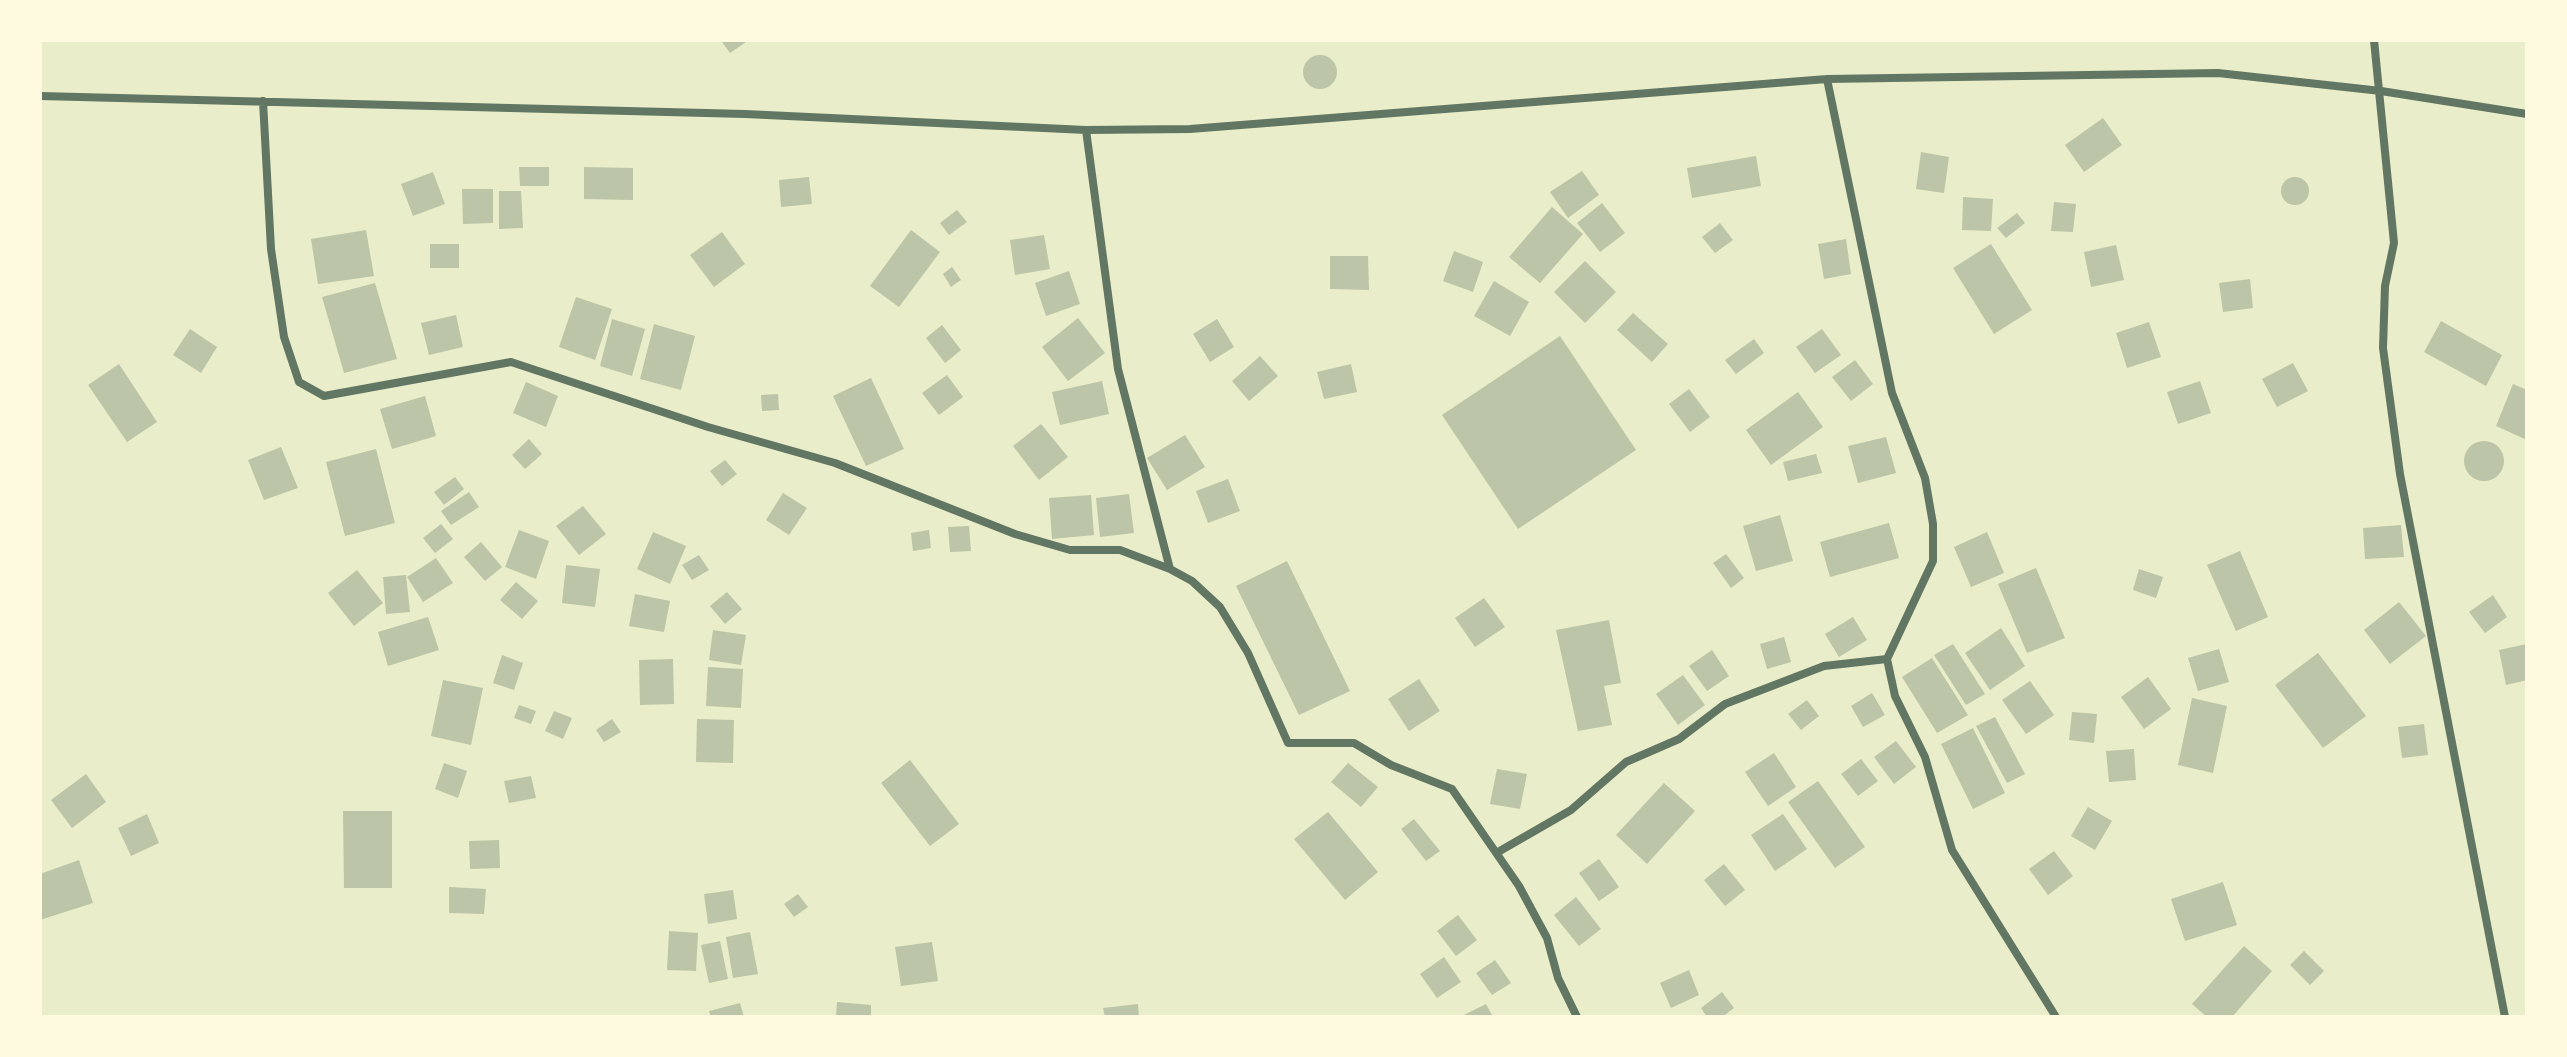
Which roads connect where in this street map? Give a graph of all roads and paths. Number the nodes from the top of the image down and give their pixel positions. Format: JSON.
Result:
{"nodes":[{"id":1,"x":2374,"y":40,"type":"edge"},
{"id":2,"x":1827,"y":79,"type":"junction"},
{"id":3,"x":2381,"y":91,"type":"junction"},
{"id":4,"x":40,"y":96,"type":"edge"},
{"id":5,"x":263,"y":101,"type":"junction"},
{"id":6,"x":2527,"y":114,"type":"edge"},
{"id":7,"x":1086,"y":130,"type":"junction"},
{"id":8,"x":1170,"y":569,"type":"junction"},
{"id":9,"x":1887,"y":659,"type":"junction"},
{"id":10,"x":1498,"y":852,"type":"junction"},
{"id":11,"x":1577,"y":1017,"type":"edge"},
{"id":12,"x":2056,"y":1017,"type":"edge"},
{"id":13,"x":2505,"y":1017,"type":"edge"}],
"edges":[{"from":1,"to":3,"type":"street"},
{"from":2,"to":3,"type":"street"},
{"from":2,"to":7,"type":"street"},
{"from":2,"to":9,"type":"street"},
{"from":3,"to":6,"type":"street"},
{"from":3,"to":13,"type":"street"},
{"from":4,"to":5,"type":"street"},
{"from":5,"to":7,"type":"street"},
{"from":5,"to":8,"type":"street"},
{"from":7,"to":8,"type":"street"},
{"from":8,"to":10,"type":"street"},
{"from":9,"to":10,"type":"street"},
{"from":9,"to":12,"type":"street"},
{"from":10,"to":11,"type":"street"}]}
